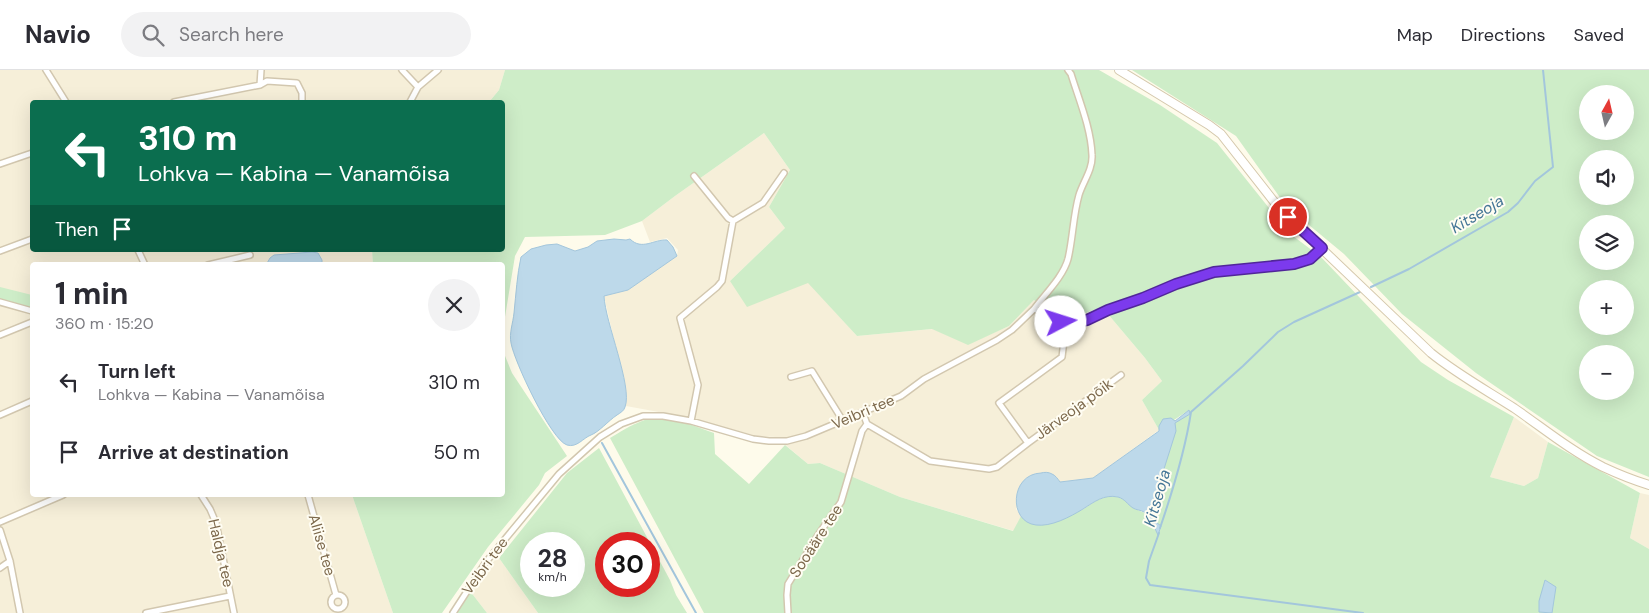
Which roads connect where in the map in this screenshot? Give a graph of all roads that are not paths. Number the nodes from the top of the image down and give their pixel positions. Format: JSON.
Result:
{"nodes":[{"id":1,"x":46,"y":70,"type":"edge"},
{"id":2,"x":261,"y":70,"type":"edge"},
{"id":3,"x":402,"y":70,"type":"edge"},
{"id":4,"x":438,"y":70,"type":"edge"},
{"id":5,"x":1068,"y":70,"type":"edge"},
{"id":6,"x":1119,"y":70,"type":"edge"},
{"id":7,"x":260,"y":85,"type":"junction"},
{"id":8,"x":418,"y":87,"type":"junction"},
{"id":9,"x":65,"y":100,"type":"edge"},
{"id":10,"x":184,"y":100,"type":"edge"},
{"id":11,"x":302,"y":100,"type":"edge"},
{"id":12,"x":411,"y":100,"type":"edge"},
{"id":13,"x":30,"y":153,"type":"edge"},
{"id":14,"x":0,"y":164,"type":"edge"},
{"id":15,"x":784,"y":173,"type":"dead end"},
{"id":16,"x":694,"y":176,"type":"dead end"},
{"id":17,"x":733,"y":220,"type":"junction"},
{"id":18,"x":30,"y":240,"type":"edge"},
{"id":19,"x":1322,"y":248,"type":"junction"},
{"id":20,"x":0,"y":251,"type":"edge"},
{"id":21,"x":250,"y":255,"type":"dead end"},
{"id":22,"x":221,"y":262,"type":"edge"},
{"id":23,"x":0,"y":302,"type":"edge"},
{"id":24,"x":1034,"y":309,"type":"junction"},
{"id":25,"x":30,"y":310,"type":"edge"},
{"id":26,"x":30,"y":323,"type":"edge"},
{"id":27,"x":1066,"y":324,"type":"junction"},
{"id":28,"x":0,"y":335,"type":"edge"},
{"id":29,"x":1120,"y":376,"type":"dead end"},
{"id":30,"x":791,"y":377,"type":"dead end"},
{"id":31,"x":30,"y":402,"type":"edge"},
{"id":32,"x":863,"y":412,"type":"junction"},
{"id":33,"x":0,"y":415,"type":"edge"},
{"id":34,"x":691,"y":421,"type":"junction"},
{"id":35,"x":843,"y":421,"type":"junction"},
{"id":36,"x":867,"y":424,"type":"junction"},
{"id":37,"x":1028,"y":443,"type":"junction"},
{"id":38,"x":1649,"y":485,"type":"edge"},
{"id":39,"x":58,"y":497,"type":"edge"},
{"id":40,"x":201,"y":497,"type":"edge"},
{"id":41,"x":309,"y":497,"type":"edge"},
{"id":42,"x":0,"y":522,"type":"edge"},
{"id":43,"x":0,"y":530,"type":"edge"},
{"id":44,"x":10,"y":561,"type":"junction"},
{"id":45,"x":0,"y":568,"type":"edge"},
{"id":46,"x":336,"y":595,"type":"dead end"},
{"id":47,"x":230,"y":596,"type":"junction"},
{"id":48,"x":20,"y":613,"type":"edge"},
{"id":49,"x":146,"y":613,"type":"edge"},
{"id":50,"x":234,"y":613,"type":"edge"},
{"id":51,"x":453,"y":613,"type":"edge"},
{"id":52,"x":788,"y":613,"type":"edge"}],
"edges":[{"from":1,"to":9,"type":"street"},
{"from":2,"to":7,"type":"street"},
{"from":3,"to":8,"type":"street"},
{"from":4,"to":8,"type":"street"},
{"from":5,"to":24,"type":"street","name":"Veibri tee"},
{"from":6,"to":19,"type":"street"},
{"from":7,"to":10,"type":"street"},
{"from":7,"to":11,"type":"street"},
{"from":8,"to":12,"type":"street"},
{"from":13,"to":14,"type":"street"},
{"from":15,"to":17,"type":"street"},
{"from":16,"to":17,"type":"street"},
{"from":17,"to":34,"type":"street"},
{"from":18,"to":20,"type":"street"},
{"from":19,"to":27,"type":"street"},
{"from":19,"to":38,"type":"street"},
{"from":21,"to":22,"type":"street"},
{"from":23,"to":25,"type":"street"},
{"from":24,"to":27,"type":"street"},
{"from":24,"to":32,"type":"street","name":"Veibri tee"},
{"from":26,"to":28,"type":"street"},
{"from":27,"to":37,"type":"street"},
{"from":29,"to":37,"type":"street","name":"Järveoja põik"},
{"from":30,"to":35,"type":"street"},
{"from":31,"to":33,"type":"street"},
{"from":32,"to":35,"type":"street","name":"Veibri tee"},
{"from":32,"to":36,"type":"street"},
{"from":34,"to":35,"type":"street","name":"Veibri tee"},
{"from":34,"to":51,"type":"street","name":"Veibri tee"},
{"from":36,"to":37,"type":"street","name":"Järveoja põik"},
{"from":36,"to":52,"type":"street","name":"Sooääre tee"},
{"from":39,"to":42,"type":"street"},
{"from":40,"to":47,"type":"street","name":"Haldja tee"},
{"from":41,"to":46,"type":"street","name":"Aliise tee"},
{"from":43,"to":44,"type":"street"},
{"from":44,"to":45,"type":"street"},
{"from":44,"to":48,"type":"street"},
{"from":47,"to":49,"type":"street"},
{"from":47,"to":50,"type":"street","name":"Haldja tee"}]}
